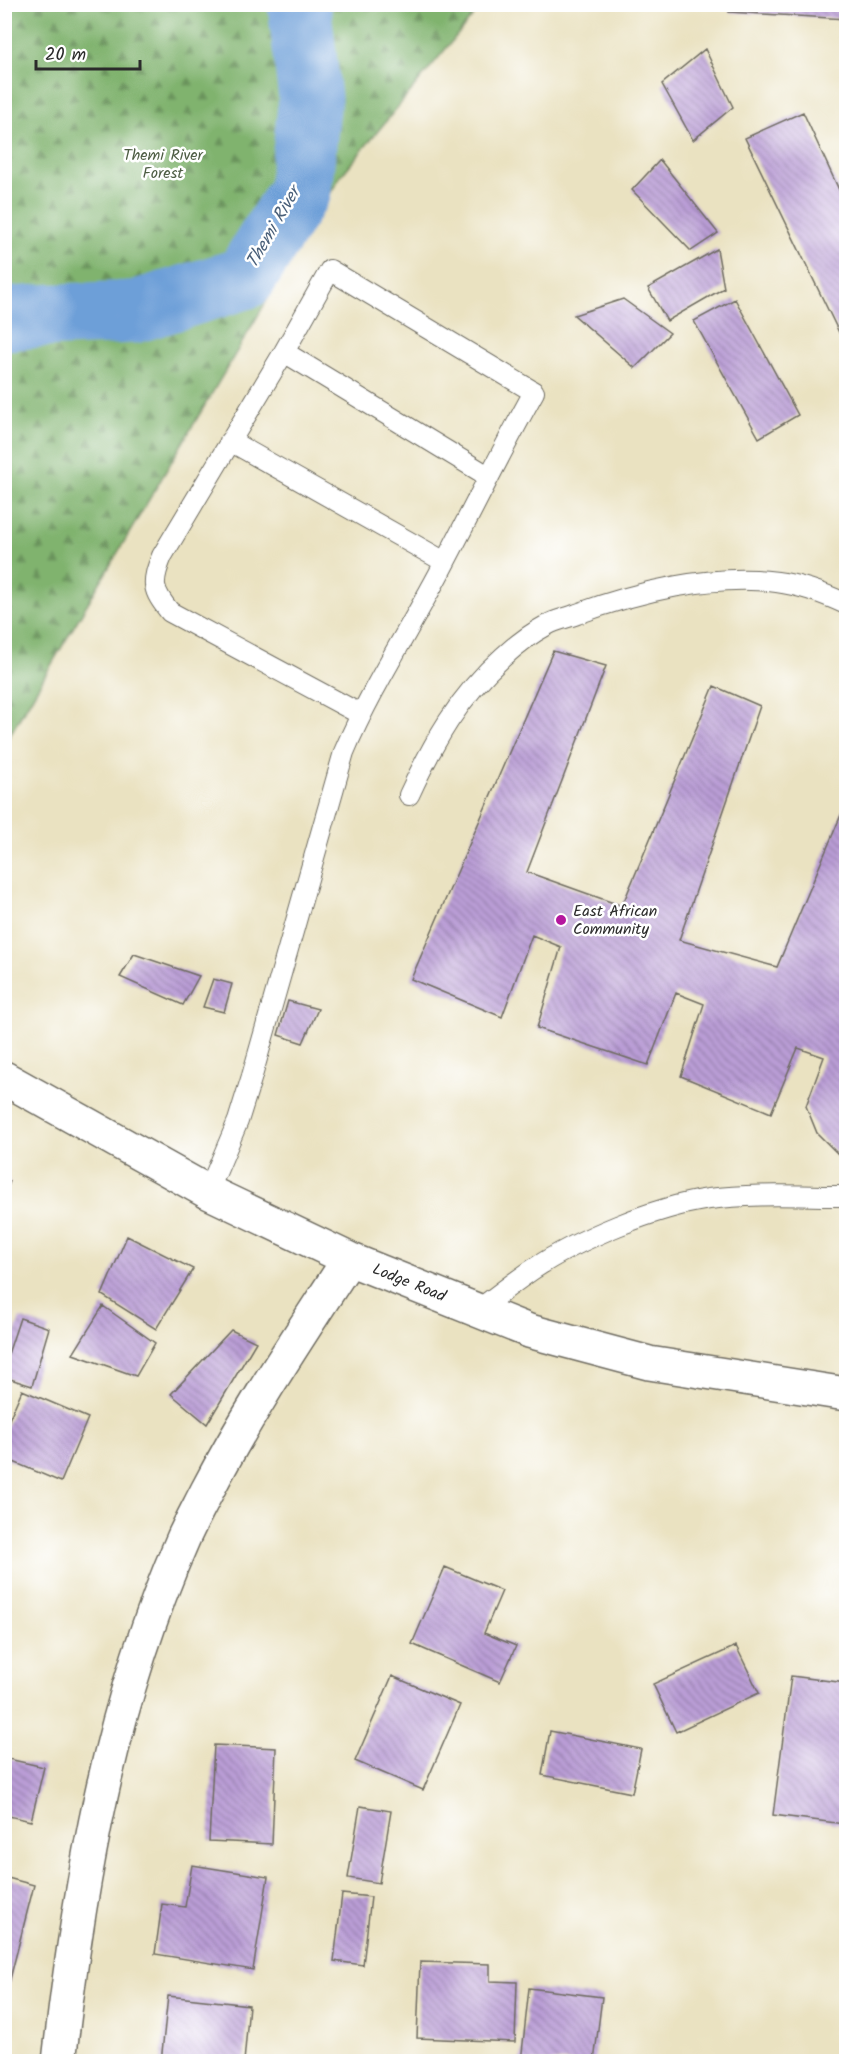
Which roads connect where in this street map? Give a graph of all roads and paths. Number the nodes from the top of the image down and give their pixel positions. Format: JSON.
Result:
{"nodes":[{"id":1,"x":284,"y":352,"type":"junction"},
{"id":2,"x":230,"y":441,"type":"junction"},
{"id":3,"x":488,"y":476,"type":"junction"},
{"id":4,"x":445,"y":562,"type":"junction"},
{"id":5,"x":846,"y":604,"type":"edge"},
{"id":6,"x":360,"y":714,"type":"junction"},
{"id":7,"x":409,"y":795,"type":"dead end"},
{"id":8,"x":4,"y":1078,"type":"edge"},
{"id":9,"x":208,"y":1192,"type":"junction"},
{"id":10,"x":846,"y":1196,"type":"edge"},
{"id":11,"x":349,"y":1259,"type":"junction"},
{"id":12,"x":477,"y":1311,"type":"junction"},
{"id":13,"x":846,"y":1394,"type":"edge"},
{"id":14,"x":60,"y":2061,"type":"edge"}],
"edges":[{"from":1,"to":2,"type":"lane"},
{"from":1,"to":3,"type":"lane"},
{"from":1,"to":3,"type":"lane"},
{"from":2,"to":4,"type":"lane"},
{"from":2,"to":6,"type":"lane"},
{"from":3,"to":4,"type":"lane"},
{"from":4,"to":6,"type":"lane"},
{"from":5,"to":7,"type":"lane"},
{"from":6,"to":9,"type":"lane"},
{"from":8,"to":9,"type":"street","name":"Lodge Road"},
{"from":9,"to":11,"type":"street","name":"Lodge Road"},
{"from":10,"to":12,"type":"lane"},
{"from":11,"to":12,"type":"street","name":"Lodge Road"},
{"from":11,"to":14,"type":"street"},
{"from":12,"to":13,"type":"street","name":"Lodge Road"}]}
